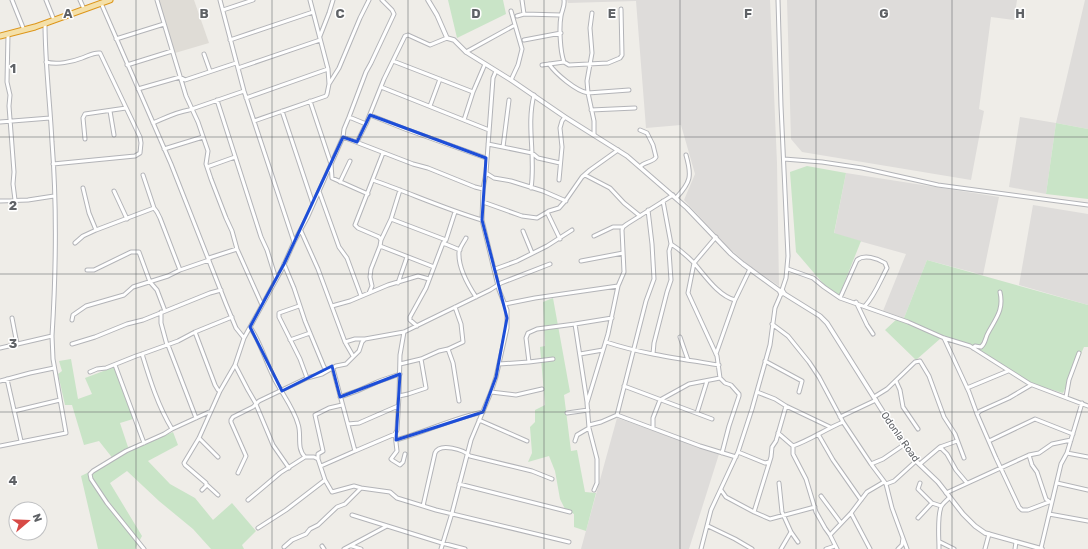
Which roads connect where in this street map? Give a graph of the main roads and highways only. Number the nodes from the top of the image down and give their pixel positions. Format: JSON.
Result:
{"nodes":[{"id":1,"x":110,"y":0,"type":"edge"},
{"id":2,"x":0,"y":36,"type":"edge"}],
"edges":[{"from":1,"to":2,"type":"highway"}]}
